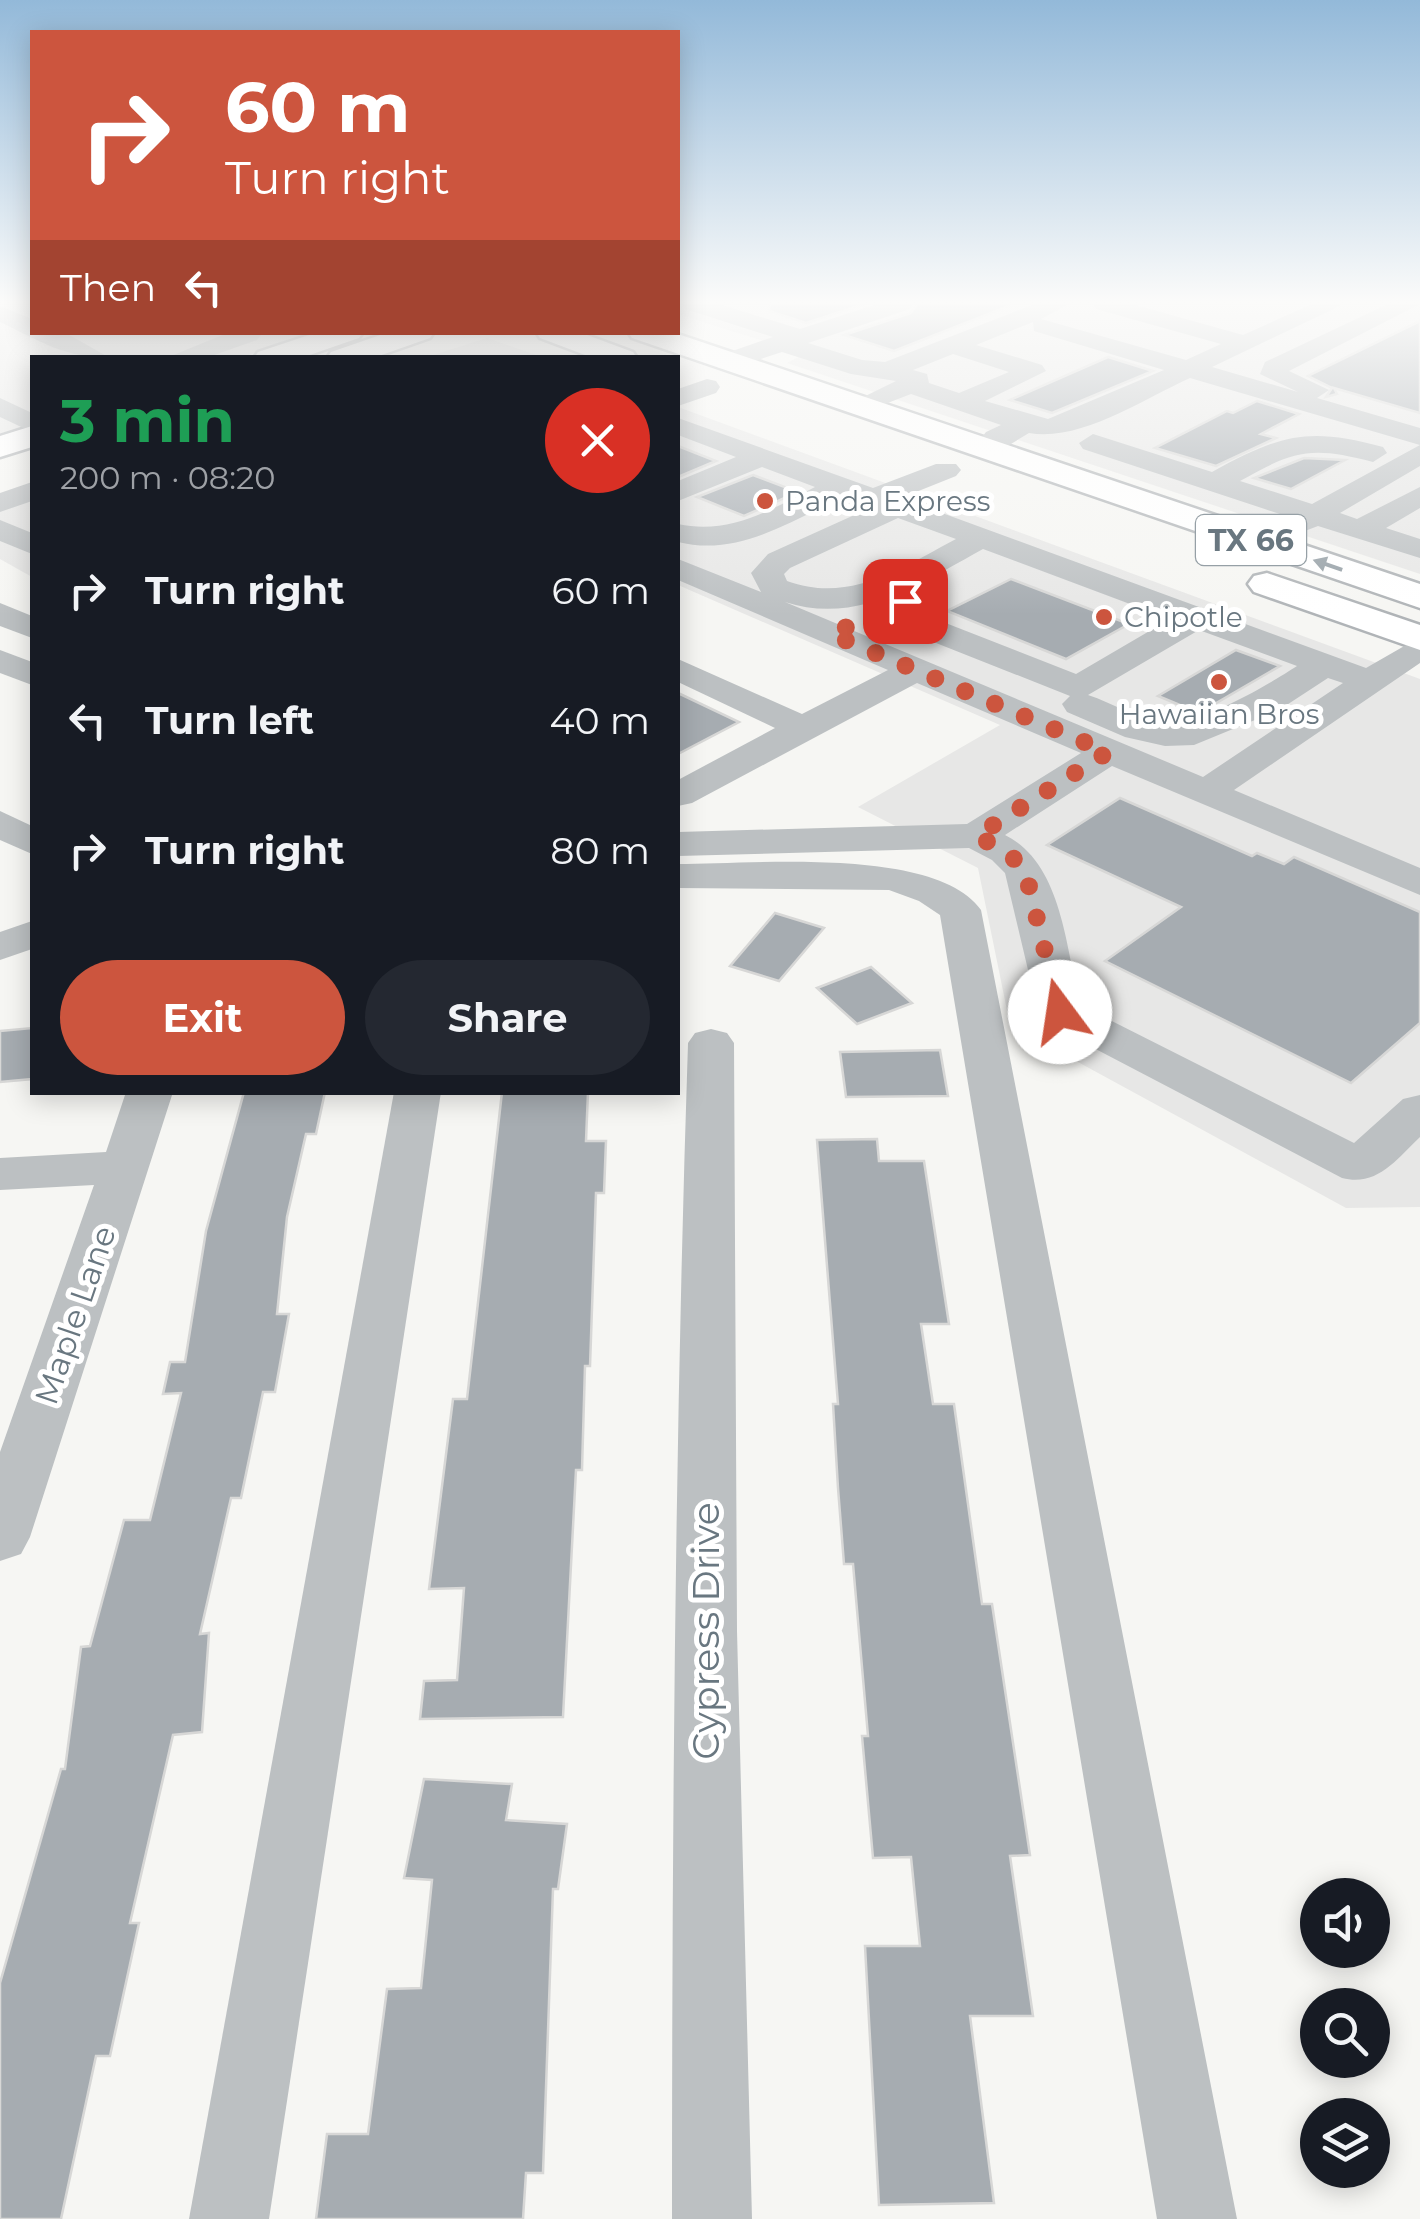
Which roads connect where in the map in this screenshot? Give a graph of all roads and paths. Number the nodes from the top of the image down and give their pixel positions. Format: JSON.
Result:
{"nodes":[{"id":1,"x":3,"y":408,"type":"edge"},
{"id":2,"x":863,"y":408,"type":"edge"},
{"id":3,"x":977,"y":408,"type":"edge"},
{"id":4,"x":1111,"y":408,"type":"edge"},
{"id":5,"x":1150,"y":408,"type":"edge"},
{"id":6,"x":1275,"y":408,"type":"edge"},
{"id":7,"x":1325,"y":408,"type":"edge"},
{"id":8,"x":1380,"y":408,"type":"edge"},
{"id":9,"x":1278,"y":410,"type":"dead end"},
{"id":10,"x":1420,"y":420,"type":"edge"},
{"id":11,"x":30,"y":423,"type":"edge"},
{"id":12,"x":813,"y":424,"type":"dead end"},
{"id":13,"x":1026,"y":424,"type":"junction"},
{"id":14,"x":680,"y":427,"type":"edge"},
{"id":15,"x":863,"y":442,"type":"dead end"},
{"id":16,"x":1092,"y":443,"type":"junction"},
{"id":17,"x":986,"y":450,"type":"junction"},
{"id":18,"x":896,"y":453,"type":"dead end"},
{"id":19,"x":1416,"y":453,"type":"edge"},
{"id":20,"x":760,"y":457,"type":"junction"},
{"id":21,"x":21,"y":464,"type":"edge"},
{"id":22,"x":1041,"y":469,"type":"junction"},
{"id":23,"x":946,"y":470,"type":"junction"},
{"id":24,"x":1214,"y":483,"type":"junction"},
{"id":25,"x":840,"y":486,"type":"junction"},
{"id":26,"x":680,"y":491,"type":"edge"},
{"id":27,"x":1420,"y":496,"type":"edge"},
{"id":28,"x":0,"y":503,"type":"edge"},
{"id":29,"x":893,"y":505,"type":"junction"},
{"id":30,"x":1072,"y":515,"type":"dead end"},
{"id":31,"x":1313,"y":515,"type":"junction"},
{"id":32,"x":760,"y":522,"type":"junction"},
{"id":33,"x":0,"y":529,"type":"edge"},
{"id":34,"x":1359,"y":530,"type":"junction"},
{"id":35,"x":680,"y":533,"type":"edge"},
{"id":36,"x":792,"y":534,"type":"junction"},
{"id":37,"x":995,"y":543,"type":"junction"},
{"id":38,"x":30,"y":544,"type":"edge"},
{"id":39,"x":1263,"y":544,"type":"junction"},
{"id":40,"x":1420,"y":549,"type":"edge"},
{"id":41,"x":686,"y":573,"type":"edge"},
{"id":42,"x":1240,"y":574,"type":"dead end"},
{"id":43,"x":1420,"y":596,"type":"edge"},
{"id":44,"x":889,"y":601,"type":"junction"},
{"id":45,"x":0,"y":613,"type":"edge"},
{"id":46,"x":1198,"y":617,"type":"junction"},
{"id":47,"x":30,"y":627,"type":"edge"},
{"id":48,"x":831,"y":634,"type":"junction"},
{"id":49,"x":1420,"y":638,"type":"edge"},
{"id":50,"x":1420,"y":647,"type":"edge"},
{"id":51,"x":0,"y":660,"type":"edge"},
{"id":52,"x":1316,"y":661,"type":"junction"},
{"id":53,"x":680,"y":670,"type":"edge"},
{"id":54,"x":914,"y":670,"type":"junction"},
{"id":55,"x":30,"y":674,"type":"edge"},
{"id":56,"x":1370,"y":681,"type":"junction"},
{"id":57,"x":1078,"y":688,"type":"junction"},
{"id":58,"x":803,"y":728,"type":"junction"},
{"id":59,"x":1108,"y":752,"type":"junction"},
{"id":60,"x":1205,"y":793,"type":"junction"},
{"id":61,"x":680,"y":794,"type":"edge"},
{"id":62,"x":0,"y":823,"type":"edge"},
{"id":63,"x":976,"y":836,"type":"junction"},
{"id":64,"x":30,"y":841,"type":"edge"},
{"id":65,"x":680,"y":844,"type":"edge"},
{"id":66,"x":680,"y":876,"type":"edge"},
{"id":67,"x":1420,"y":883,"type":"edge"},
{"id":68,"x":30,"y":935,"type":"edge"},
{"id":69,"x":0,"y":946,"type":"edge"},
{"id":70,"x":711,"y":1043,"type":"dead end"},
{"id":71,"x":149,"y":1095,"type":"edge"},
{"id":72,"x":417,"y":1095,"type":"edge"},
{"id":73,"x":1420,"y":1110,"type":"edge"},
{"id":74,"x":124,"y":1167,"type":"junction"},
{"id":75,"x":0,"y":1174,"type":"edge"},
{"id":76,"x":17,"y":1433,"type":"edge"},
{"id":77,"x":0,"y":1537,"type":"edge"},
{"id":78,"x":229,"y":2219,"type":"edge"},
{"id":79,"x":712,"y":2219,"type":"edge"},
{"id":80,"x":1197,"y":2219,"type":"edge"}],
"edges":[{"from":1,"to":11,"type":"street"},
{"from":2,"to":17,"type":"main road","number":"TX 66"},
{"from":3,"to":13,"type":"street"},
{"from":4,"to":13,"type":"street"},
{"from":5,"to":16,"type":"street"},
{"from":6,"to":9,"type":"street"},
{"from":7,"to":19,"type":"street"},
{"from":8,"to":10,"type":"street"},
{"from":12,"to":15,"type":"main road"},
{"from":13,"to":17,"type":"street"},
{"from":14,"to":20,"type":"street"},
{"from":16,"to":22,"type":"street"},
{"from":16,"to":24,"type":"street"},
{"from":17,"to":22,"type":"main road","number":"TX 66"},
{"from":17,"to":23,"type":"main road"},
{"from":18,"to":23,"type":"main road"},
{"from":19,"to":24,"type":"street"},
{"from":19,"to":31,"type":"street"},
{"from":20,"to":25,"type":"street"},
{"from":20,"to":26,"type":"street"},
{"from":21,"to":28,"type":"street"},
{"from":22,"to":39,"type":"main road","number":"TX 66"},
{"from":23,"to":29,"type":"street"},
{"from":23,"to":30,"type":"main road"},
{"from":24,"to":31,"type":"street"},
{"from":25,"to":29,"type":"street"},
{"from":25,"to":32,"type":"street"},
{"from":27,"to":34,"type":"street"},
{"from":29,"to":36,"type":"street"},
{"from":29,"to":37,"type":"street"},
{"from":29,"to":44,"type":"street"},
{"from":31,"to":34,"type":"street"},
{"from":31,"to":39,"type":"street"},
{"from":32,"to":35,"type":"street"},
{"from":32,"to":36,"type":"street"},
{"from":33,"to":38,"type":"street"},
{"from":34,"to":40,"type":"street"},
{"from":36,"to":41,"type":"street"},
{"from":37,"to":44,"type":"street"},
{"from":37,"to":46,"type":"street"},
{"from":43,"to":39,"type":"main road","number":"TX 66","one_way":true},
{"from":41,"to":48,"type":"street"},
{"from":42,"to":49,"type":"main road","number":"TX 66"},
{"from":44,"to":48,"type":"street"},
{"from":44,"to":57,"type":"street"},
{"from":45,"to":47,"type":"street"},
{"from":46,"to":52,"type":"street"},
{"from":46,"to":57,"type":"street"},
{"from":48,"to":54,"type":"street"},
{"from":50,"to":56,"type":"street"},
{"from":51,"to":55,"type":"street"},
{"from":52,"to":56,"type":"street"},
{"from":52,"to":57,"type":"street"},
{"from":53,"to":58,"type":"street"},
{"from":54,"to":58,"type":"street"},
{"from":54,"to":59,"type":"street"},
{"from":56,"to":60,"type":"street"},
{"from":58,"to":61,"type":"street"},
{"from":59,"to":60,"type":"street"},
{"from":59,"to":63,"type":"street"},
{"from":60,"to":67,"type":"street"},
{"from":62,"to":64,"type":"street"},
{"from":63,"to":65,"type":"street"},
{"from":63,"to":73,"type":"street"},
{"from":66,"to":80,"type":"street"},
{"from":68,"to":69,"type":"street"},
{"from":70,"to":79,"type":"street","name":"Cypress Drive"},
{"from":71,"to":74,"type":"street","name":"Maple Lane"},
{"from":72,"to":78,"type":"street"},
{"from":74,"to":75,"type":"street"},
{"from":74,"to":76,"type":"street","name":"Maple Lane"},
{"from":76,"to":77,"type":"street","name":"Maple Lane"}]}
